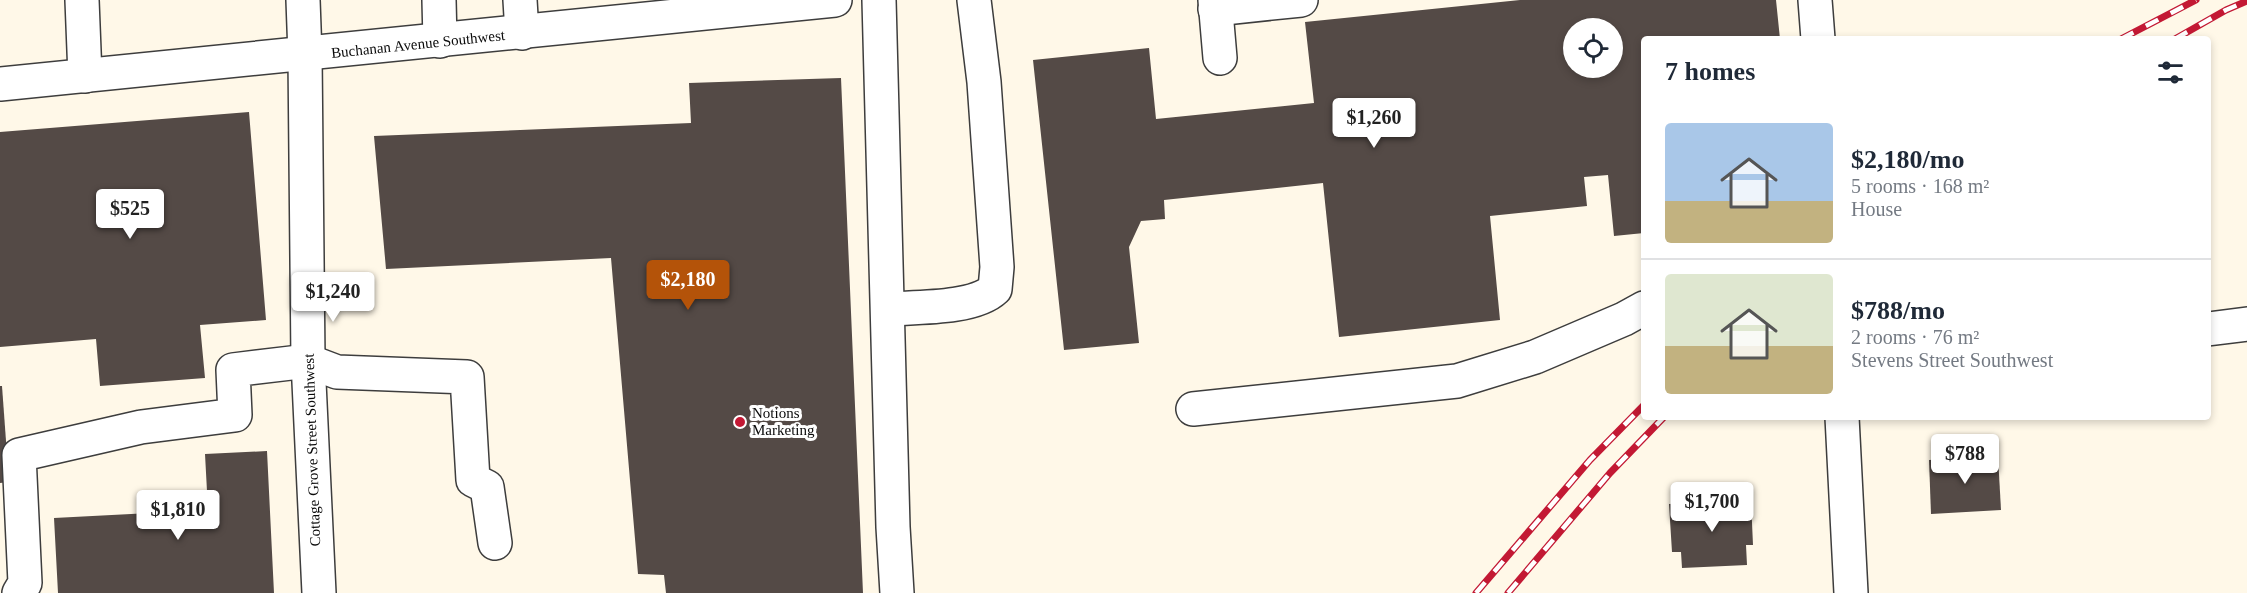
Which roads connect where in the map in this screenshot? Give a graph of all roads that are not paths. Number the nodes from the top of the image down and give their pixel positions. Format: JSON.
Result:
{"nodes":[{"id":1,"x":82,"y":0,"type":"edge"},
{"id":2,"x":303,"y":0,"type":"edge"},
{"id":3,"x":439,"y":0,"type":"edge"},
{"id":4,"x":520,"y":0,"type":"edge"},
{"id":5,"x":835,"y":0,"type":"edge"},
{"id":6,"x":879,"y":0,"type":"edge"},
{"id":7,"x":974,"y":0,"type":"edge"},
{"id":8,"x":1300,"y":0,"type":"edge"},
{"id":9,"x":1815,"y":0,"type":"edge"},
{"id":10,"x":1215,"y":4,"type":"edge"},
{"id":11,"x":522,"y":33,"type":"junction"},
{"id":12,"x":1818,"y":36,"type":"edge"},
{"id":13,"x":440,"y":41,"type":"junction"},
{"id":14,"x":305,"y":55,"type":"junction"},
{"id":15,"x":1220,"y":58,"type":"dead end"},
{"id":16,"x":85,"y":75,"type":"junction"},
{"id":17,"x":0,"y":84,"type":"edge"},
{"id":18,"x":888,"y":309,"type":"junction"},
{"id":19,"x":1641,"y":310,"type":"edge"},
{"id":20,"x":2247,"y":324,"type":"edge"},
{"id":21,"x":2211,"y":329,"type":"edge"},
{"id":22,"x":308,"y":361,"type":"junction"},
{"id":23,"x":1193,"y":409,"type":"dead end"},
{"id":24,"x":1842,"y":420,"type":"edge"},
{"id":25,"x":495,"y":543,"type":"dead end"},
{"id":26,"x":19,"y":593,"type":"edge"},
{"id":27,"x":319,"y":593,"type":"edge"},
{"id":28,"x":897,"y":593,"type":"edge"},
{"id":29,"x":1851,"y":593,"type":"edge"}],
"edges":[{"from":1,"to":16,"type":"street"},
{"from":2,"to":14,"type":"street","name":"Cottage Grove Street Southwest"},
{"from":3,"to":13,"type":"street"},
{"from":4,"to":11,"type":"street"},
{"from":5,"to":11,"type":"street","name":"Buchanan Avenue Southwest"},
{"from":6,"to":18,"type":"street"},
{"from":7,"to":18,"type":"street"},
{"from":8,"to":10,"type":"street"},
{"from":9,"to":12,"type":"street"},
{"from":10,"to":15,"type":"street"},
{"from":11,"to":13,"type":"street","name":"Buchanan Avenue Southwest"},
{"from":13,"to":14,"type":"street","name":"Buchanan Avenue Southwest"},
{"from":14,"to":16,"type":"street","name":"Buchanan Avenue Southwest"},
{"from":14,"to":22,"type":"street","name":"Cottage Grove Street Southwest"},
{"from":16,"to":17,"type":"street","name":"Buchanan Avenue Southwest"},
{"from":18,"to":28,"type":"street"},
{"from":19,"to":23,"type":"street"},
{"from":20,"to":21,"type":"street"},
{"from":22,"to":25,"type":"street"},
{"from":22,"to":26,"type":"street"},
{"from":22,"to":27,"type":"street","name":"Cottage Grove Street Southwest"},
{"from":24,"to":29,"type":"street"}]}
